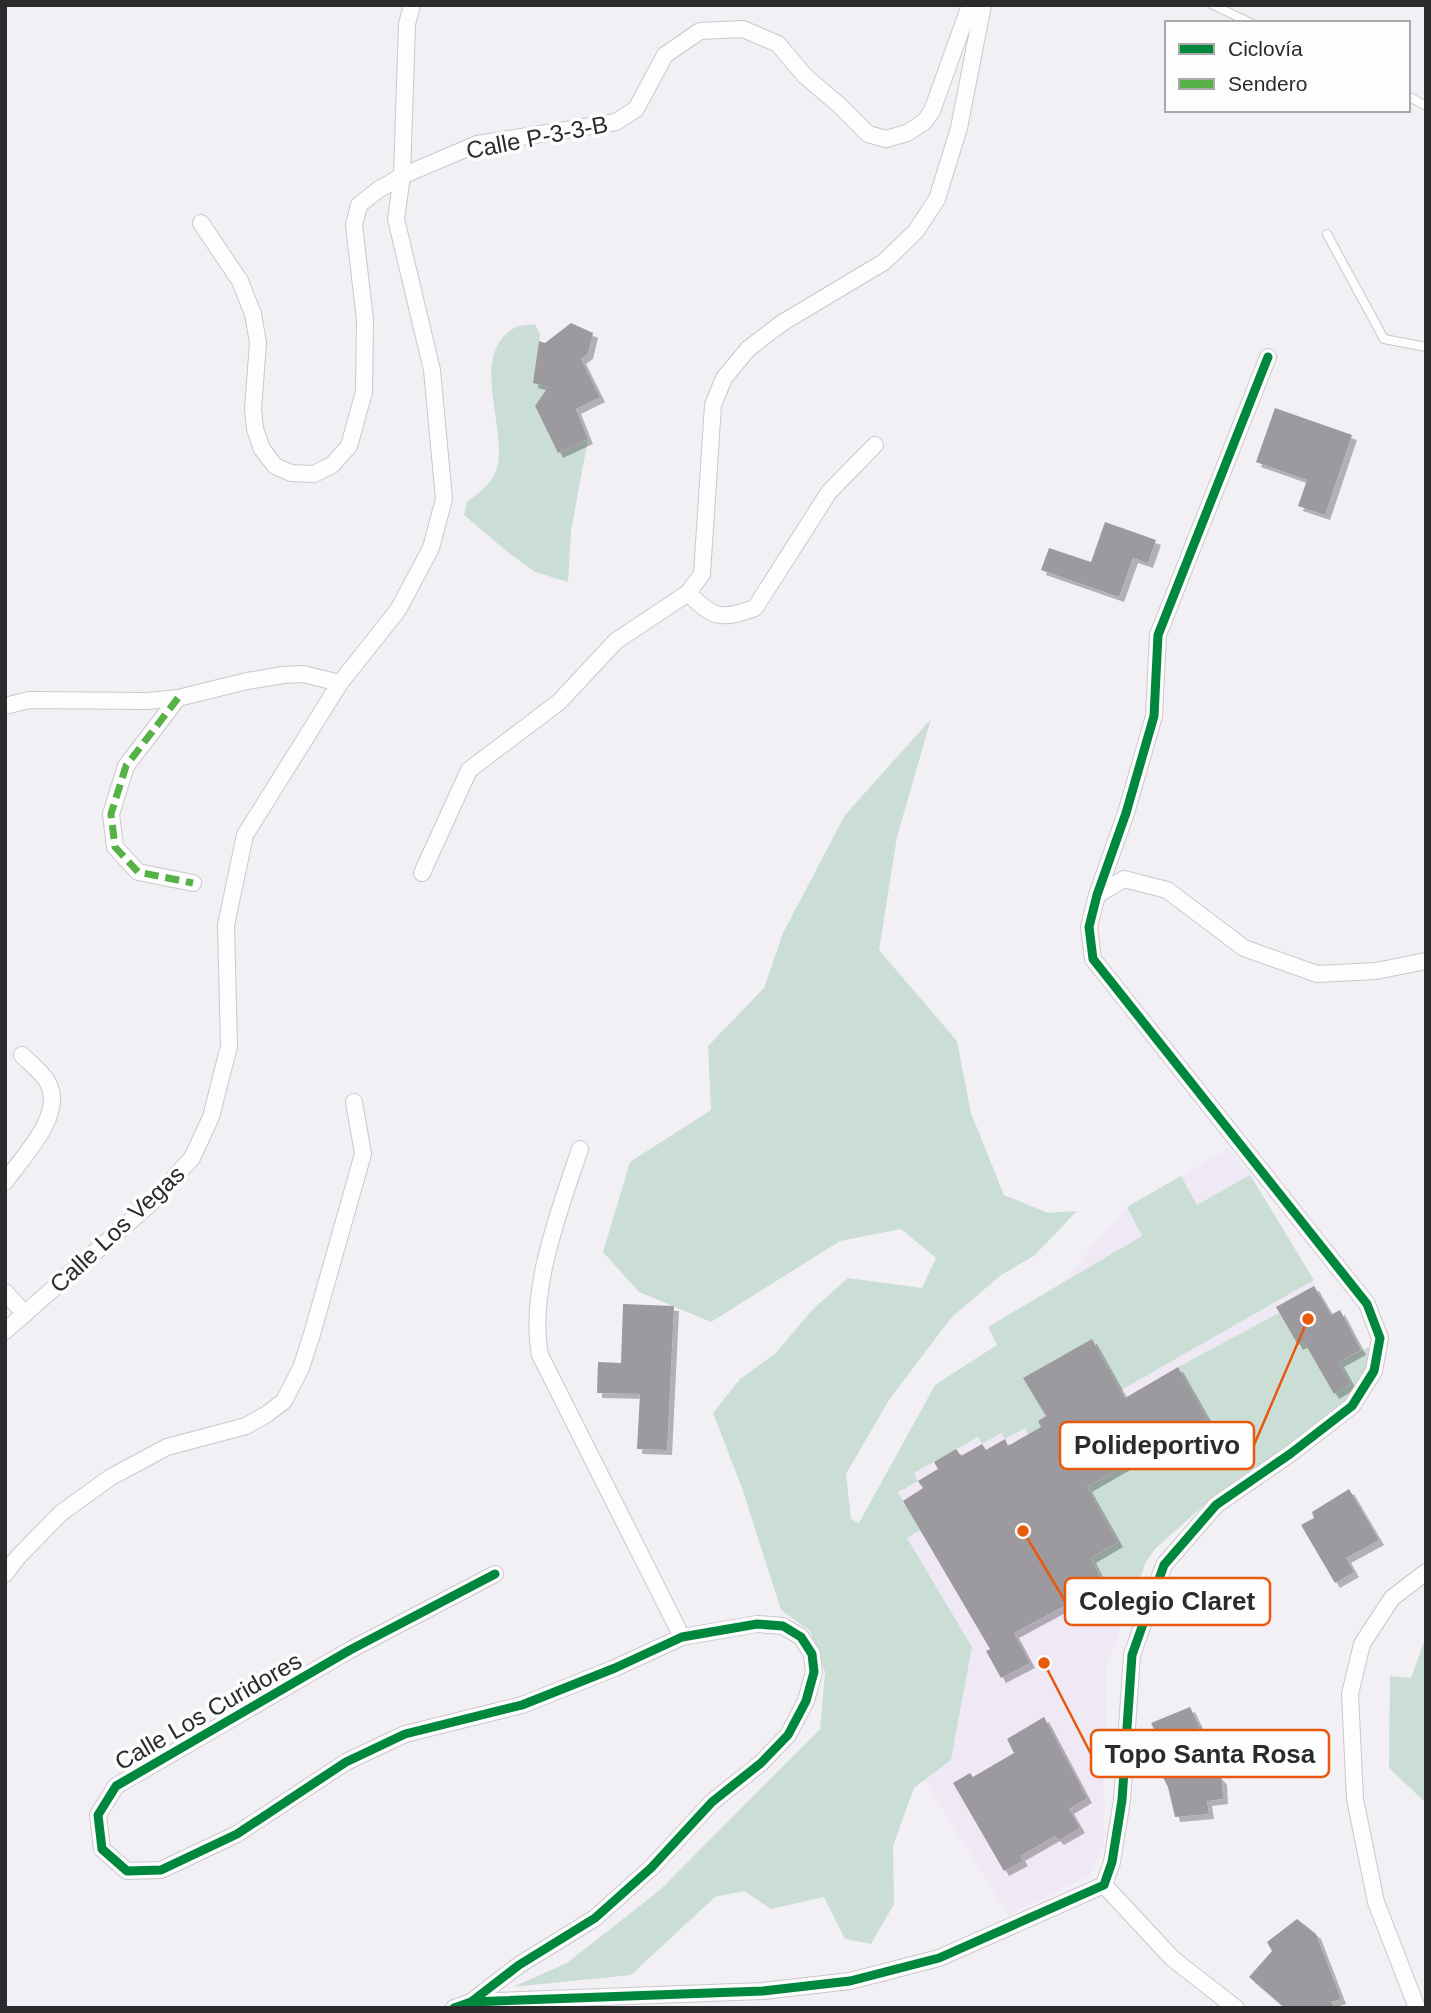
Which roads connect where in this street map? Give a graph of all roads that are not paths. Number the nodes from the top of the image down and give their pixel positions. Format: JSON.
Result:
{"nodes":[{"id":1,"x":412,"y":5,"type":"edge"},
{"id":2,"x":970,"y":5,"type":"edge"},
{"id":3,"x":983,"y":5,"type":"edge"},
{"id":4,"x":1213,"y":5,"type":"edge"},
{"id":5,"x":1247,"y":21,"type":"edge"},
{"id":6,"x":1410,"y":97,"type":"edge"},
{"id":7,"x":1426,"y":106,"type":"edge"},
{"id":8,"x":402,"y":176,"type":"junction"},
{"id":9,"x":201,"y":223,"type":"dead end"},
{"id":10,"x":1327,"y":234,"type":"dead end"},
{"id":11,"x":1426,"y":347,"type":"edge"},
{"id":12,"x":1268,"y":357,"type":"dead end"},
{"id":13,"x":875,"y":445,"type":"dead end"},
{"id":14,"x":688,"y":593,"type":"junction"},
{"id":15,"x":340,"y":684,"type":"junction"},
{"id":16,"x":178,"y":698,"type":"junction"},
{"id":17,"x":5,"y":706,"type":"edge"},
{"id":18,"x":422,"y":873,"type":"dead end"},
{"id":19,"x":193,"y":883,"type":"dead end"},
{"id":20,"x":1097,"y":895,"type":"junction"},
{"id":21,"x":1426,"y":961,"type":"edge"},
{"id":22,"x":22,"y":1055,"type":"dead end"},
{"id":23,"x":354,"y":1102,"type":"dead end"},
{"id":24,"x":580,"y":1149,"type":"dead end"},
{"id":25,"x":5,"y":1181,"type":"edge"},
{"id":26,"x":5,"y":1292,"type":"edge"},
{"id":27,"x":25,"y":1314,"type":"junction"},
{"id":28,"x":5,"y":1331,"type":"edge"},
{"id":29,"x":1426,"y":1572,"type":"edge"},
{"id":30,"x":5,"y":1574,"type":"edge"},
{"id":31,"x":495,"y":1574,"type":"dead end"},
{"id":32,"x":682,"y":1637,"type":"junction"},
{"id":33,"x":1104,"y":1885,"type":"junction"},
{"id":34,"x":471,"y":2002,"type":"junction"},
{"id":35,"x":454,"y":2008,"type":"edge"},
{"id":36,"x":1236,"y":2008,"type":"edge"},
{"id":37,"x":1417,"y":2008,"type":"edge"}],
"edges":[{"from":1,"to":8,"type":"street","name":"Calle Los Vegas"},
{"from":2,"to":8,"type":"street","name":"Calle P-3-3-B"},
{"from":3,"to":14,"type":"street"},
{"from":4,"to":5,"type":"lane"},
{"from":6,"to":7,"type":"lane"},
{"from":8,"to":9,"type":"street","name":"Calle P-3-3-B"},
{"from":8,"to":15,"type":"street","name":"Calle Los Vegas"},
{"from":10,"to":11,"type":"lane"},
{"from":12,"to":20,"type":"street"},
{"from":13,"to":14,"type":"street"},
{"from":14,"to":18,"type":"street"},
{"from":15,"to":16,"type":"street"},
{"from":15,"to":27,"type":"street","name":"Calle Los Vegas"},
{"from":16,"to":17,"type":"street"},
{"from":16,"to":19,"type":"street"},
{"from":20,"to":21,"type":"street"},
{"from":20,"to":33,"type":"street"},
{"from":22,"to":25,"type":"street"},
{"from":23,"to":30,"type":"street"},
{"from":24,"to":32,"type":"street"},
{"from":26,"to":27,"type":"street"},
{"from":27,"to":28,"type":"street","name":"Calle Los Vegas"},
{"from":29,"to":37,"type":"street"},
{"from":31,"to":32,"type":"street","name":"Calle Los Curidores"},
{"from":32,"to":34,"type":"street","name":"Calle Los Curidores"},
{"from":33,"to":34,"type":"street"},
{"from":33,"to":36,"type":"street"},
{"from":34,"to":35,"type":"street","name":"Calle Los Curidores"}]}
